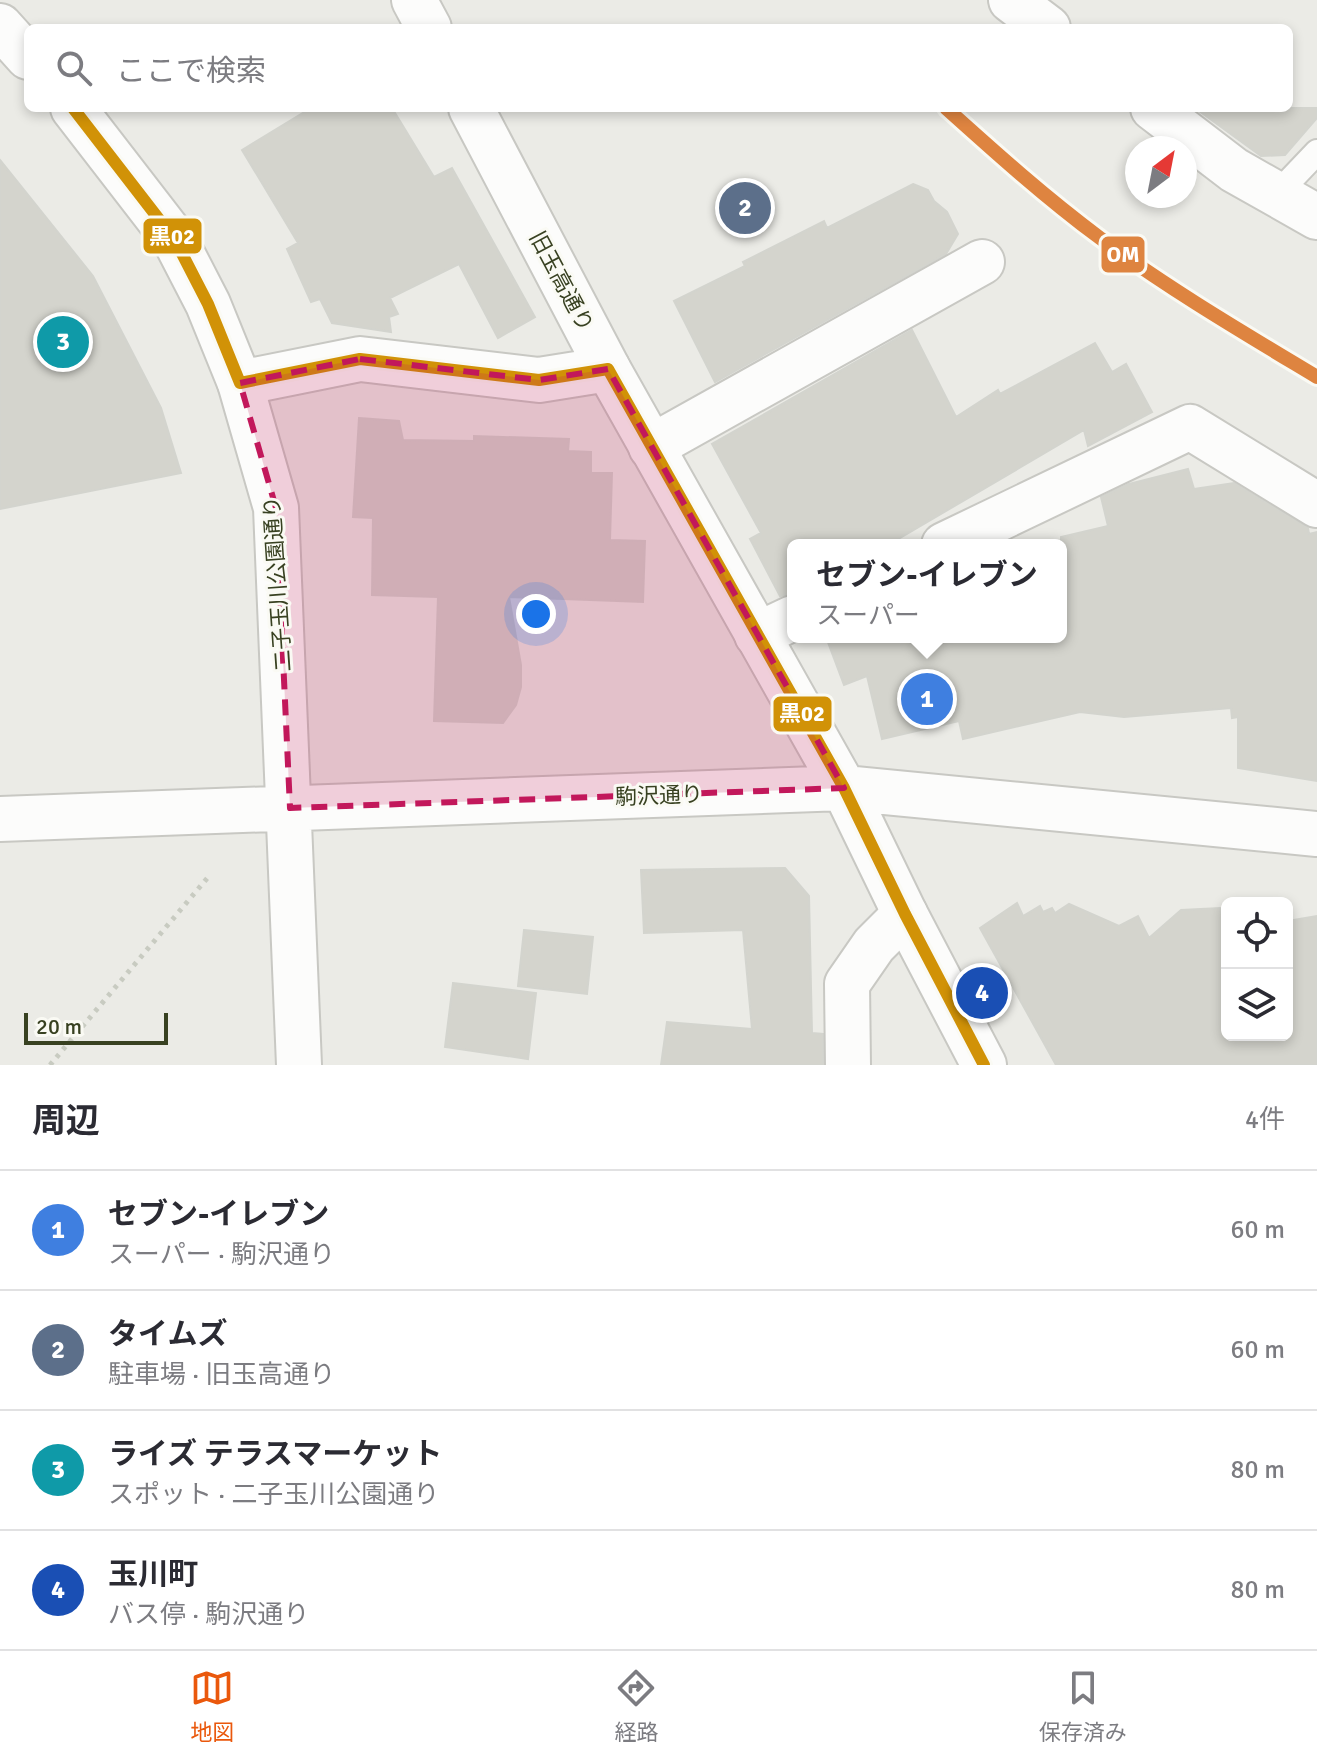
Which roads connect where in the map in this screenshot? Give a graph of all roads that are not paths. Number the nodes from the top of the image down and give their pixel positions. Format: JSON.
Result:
{"nodes":[{"id":1,"x":414,"y":0,"type":"edge"},
{"id":2,"x":1011,"y":0,"type":"edge"},
{"id":3,"x":427,"y":24,"type":"edge"},
{"id":4,"x":1043,"y":24,"type":"edge"},
{"id":5,"x":0,"y":26,"type":"edge"},
{"id":6,"x":24,"y":53,"type":"edge"},
{"id":7,"x":76,"y":112,"type":"edge"},
{"id":8,"x":473,"y":112,"type":"edge"},
{"id":9,"x":1158,"y":112,"type":"edge"},
{"id":10,"x":1317,"y":152,"type":"edge"},
{"id":11,"x":1277,"y":194,"type":"junction"},
{"id":12,"x":1317,"y":217,"type":"edge"},
{"id":13,"x":982,"y":262,"type":"dead end"},
{"id":14,"x":608,"y":369,"type":"junction"},
{"id":15,"x":240,"y":383,"type":"junction"},
{"id":16,"x":651,"y":447,"type":"junction"},
{"id":17,"x":1317,"y":505,"type":"edge"},
{"id":18,"x":957,"y":539,"type":"edge"},
{"id":19,"x":775,"y":626,"type":"edge"},
{"id":20,"x":844,"y":788,"type":"junction"},
{"id":21,"x":290,"y":808,"type":"junction"},
{"id":22,"x":0,"y":819,"type":"edge"},
{"id":23,"x":1317,"y":834,"type":"edge"},
{"id":24,"x":905,"y":914,"type":"junction"},
{"id":25,"x":299,"y":1065,"type":"edge"},
{"id":26,"x":848,"y":1065,"type":"edge"},
{"id":27,"x":984,"y":1065,"type":"edge"}],
"edges":[{"from":1,"to":3,"type":"street"},
{"from":2,"to":4,"type":"street"},
{"from":5,"to":6,"type":"street"},
{"from":7,"to":15,"type":"street","name":"二子玉川公園通り"},
{"from":8,"to":14,"type":"street","name":"旧玉高通り"},
{"from":9,"to":11,"type":"street"},
{"from":10,"to":11,"type":"lane"},
{"from":11,"to":12,"type":"street"},
{"from":13,"to":16,"type":"street"},
{"from":14,"to":15,"type":"street"},
{"from":14,"to":16,"type":"street","name":"旧玉高通り"},
{"from":15,"to":21,"type":"street","name":"二子玉川公園通り"},
{"from":16,"to":19,"type":"street","name":"旧玉高通り"},
{"from":17,"to":18,"type":"street"},
{"from":19,"to":20,"type":"street","name":"旧玉高通り"},
{"from":20,"to":21,"type":"street","name":"駒沢通り"},
{"from":20,"to":23,"type":"street","name":"駒沢通り"},
{"from":20,"to":24,"type":"street","name":"旧玉高通り"},
{"from":21,"to":22,"type":"street","name":"駒沢通り"},
{"from":21,"to":25,"type":"street","name":"二子玉川公園通り"},
{"from":24,"to":26,"type":"street"},
{"from":24,"to":27,"type":"street","name":"旧玉高通り"}]}
